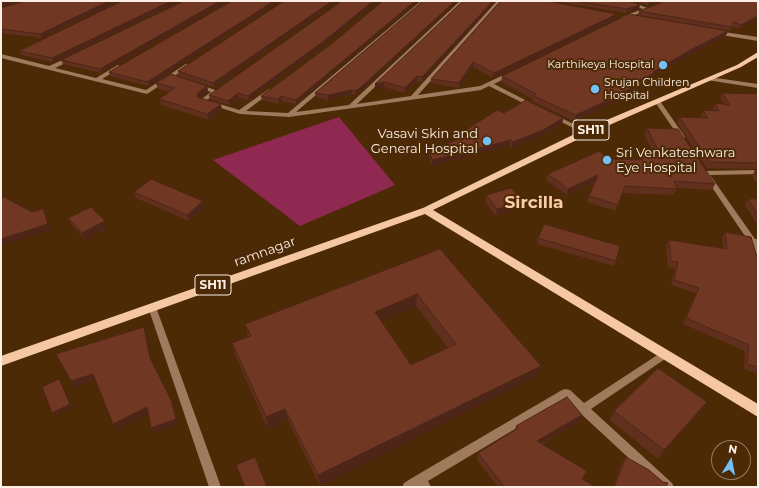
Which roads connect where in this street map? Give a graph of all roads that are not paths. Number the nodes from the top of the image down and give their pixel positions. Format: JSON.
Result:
{"nodes":[{"id":1,"x":424,"y":1,"type":"edge"},
{"id":2,"x":463,"y":1,"type":"edge"},
{"id":3,"x":500,"y":1,"type":"edge"},
{"id":4,"x":624,"y":1,"type":"edge"},
{"id":5,"x":655,"y":6,"type":"edge"},
{"id":6,"x":648,"y":9,"type":"junction"},
{"id":7,"x":625,"y":18,"type":"junction"},
{"id":8,"x":617,"y":19,"type":"edge"},
{"id":9,"x":640,"y":20,"type":"edge"},
{"id":10,"x":711,"y":32,"type":"edge"},
{"id":11,"x":758,"y":39,"type":"edge"},
{"id":12,"x":15,"y":54,"type":"dead end"},
{"id":13,"x":758,"y":54,"type":"edge"},
{"id":14,"x":77,"y":55,"type":"edge"},
{"id":15,"x":1,"y":56,"type":"edge"},
{"id":16,"x":8,"y":58,"type":"junction"},
{"id":17,"x":191,"y":63,"type":"edge"},
{"id":18,"x":122,"y":65,"type":"edge"},
{"id":19,"x":49,"y":68,"type":"junction"},
{"id":20,"x":518,"y":70,"type":"edge"},
{"id":21,"x":171,"y":76,"type":"junction"},
{"id":22,"x":178,"y":78,"type":"edge"},
{"id":23,"x":709,"y":79,"type":"junction"},
{"id":24,"x":96,"y":80,"type":"junction"},
{"id":25,"x":193,"y":84,"type":"edge"},
{"id":26,"x":489,"y":84,"type":"junction"},
{"id":27,"x":758,"y":86,"type":"edge"},
{"id":28,"x":221,"y":87,"type":"edge"},
{"id":29,"x":271,"y":89,"type":"edge"},
{"id":30,"x":215,"y":92,"type":"junction"},
{"id":31,"x":413,"y":98,"type":"junction"},
{"id":32,"x":658,"y":102,"type":"junction"},
{"id":33,"x":351,"y":106,"type":"junction"},
{"id":34,"x":538,"y":108,"type":"edge"},
{"id":35,"x":240,"y":112,"type":"junction"},
{"id":36,"x":544,"y":112,"type":"edge"},
{"id":37,"x":289,"y":115,"type":"junction"},
{"id":38,"x":586,"y":132,"type":"junction"},
{"id":39,"x":688,"y":145,"type":"edge"},
{"id":40,"x":758,"y":172,"type":"edge"},
{"id":41,"x":426,"y":210,"type":"junction"},
{"id":42,"x":756,"y":242,"type":"edge"},
{"id":43,"x":758,"y":260,"type":"edge"},
{"id":44,"x":152,"y":307,"type":"junction"},
{"id":45,"x":665,"y":354,"type":"junction"},
{"id":46,"x":1,"y":361,"type":"edge"},
{"id":47,"x":583,"y":409,"type":"junction"},
{"id":48,"x":758,"y":410,"type":"edge"},
{"id":49,"x":423,"y":483,"type":"edge"},
{"id":50,"x":215,"y":487,"type":"edge"},
{"id":51,"x":408,"y":487,"type":"edge"},
{"id":52,"x":668,"y":487,"type":"edge"}],
"edges":[{"from":1,"to":37,"type":"street"},
{"from":2,"to":33,"type":"street"},
{"from":3,"to":31,"type":"street"},
{"from":4,"to":6,"type":"street"},
{"from":5,"to":6,"type":"street"},
{"from":6,"to":7,"type":"street"},
{"from":7,"to":8,"type":"street"},
{"from":7,"to":9,"type":"street"},
{"from":10,"to":11,"type":"street"},
{"from":12,"to":16,"type":"street"},
{"from":13,"to":23,"type":"main road","number":"SH11"},
{"from":14,"to":19,"type":"street"},
{"from":15,"to":16,"type":"street"},
{"from":16,"to":19,"type":"street"},
{"from":17,"to":21,"type":"street"},
{"from":18,"to":24,"type":"street"},
{"from":19,"to":24,"type":"street"},
{"from":20,"to":26,"type":"street"},
{"from":21,"to":22,"type":"street"},
{"from":21,"to":24,"type":"street"},
{"from":23,"to":27,"type":"street"},
{"from":23,"to":32,"type":"main road","number":"SH11"},
{"from":25,"to":30,"type":"street"},
{"from":26,"to":31,"type":"street"},
{"from":26,"to":34,"type":"street"},
{"from":28,"to":30,"type":"street"},
{"from":29,"to":35,"type":"street"},
{"from":30,"to":35,"type":"street"},
{"from":31,"to":33,"type":"street"},
{"from":32,"to":38,"type":"main road","number":"SH11"},
{"from":32,"to":39,"type":"street"},
{"from":33,"to":37,"type":"street"},
{"from":35,"to":37,"type":"street"},
{"from":36,"to":38,"type":"street"},
{"from":38,"to":41,"type":"main road","number":"SH11"},
{"from":40,"to":42,"type":"street"},
{"from":41,"to":44,"type":"main road","name":"ramnagar","number":"SH11"},
{"from":41,"to":45,"type":"main road"},
{"from":42,"to":43,"type":"street"},
{"from":44,"to":46,"type":"main road","name":"ramnagar","number":"SH11"},
{"from":44,"to":50,"type":"street"},
{"from":45,"to":47,"type":"street"},
{"from":45,"to":48,"type":"main road"},
{"from":47,"to":49,"type":"street"},
{"from":47,"to":52,"type":"street"},
{"from":49,"to":51,"type":"street"}]}
